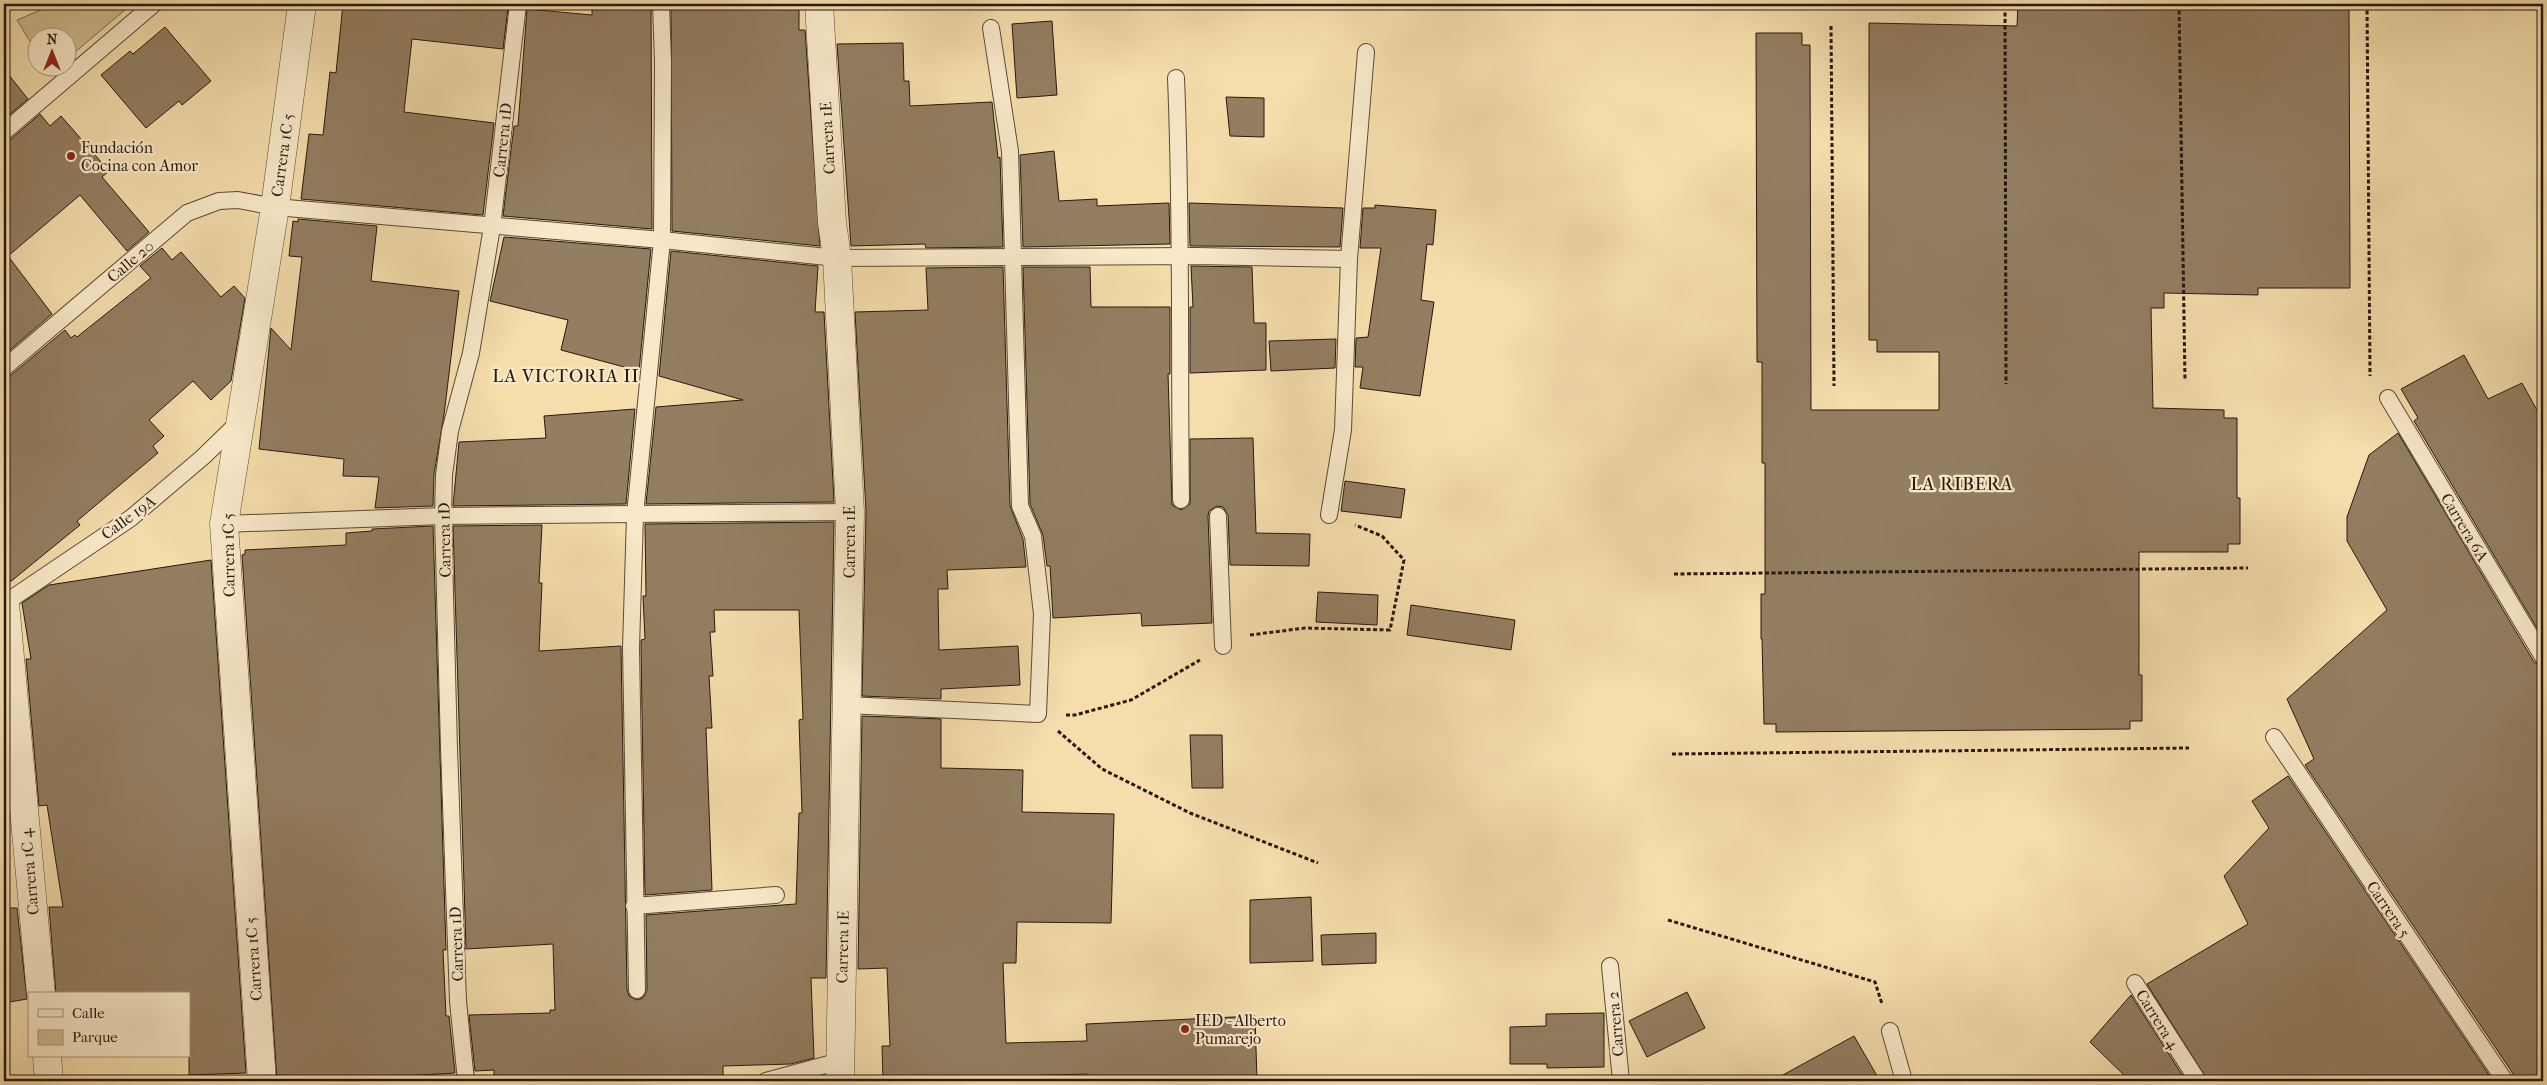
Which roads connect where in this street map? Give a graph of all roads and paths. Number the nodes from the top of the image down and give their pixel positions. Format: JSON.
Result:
{"nodes":[{"id":1,"x":154,"y":4,"type":"edge"},
{"id":2,"x":302,"y":4,"type":"edge"},
{"id":3,"x":518,"y":4,"type":"edge"},
{"id":4,"x":661,"y":4,"type":"edge"},
{"id":5,"x":819,"y":4,"type":"edge"},
{"id":6,"x":2179,"y":4,"type":"edge"},
{"id":7,"x":2368,"y":4,"type":"edge"},
{"id":8,"x":2004,"y":6,"type":"dead end"},
{"id":9,"x":1831,"y":26,"type":"dead end"},
{"id":10,"x":991,"y":28,"type":"dead end"},
{"id":11,"x":1366,"y":52,"type":"dead end"},
{"id":12,"x":1176,"y":78,"type":"dead end"},
{"id":13,"x":4,"y":132,"type":"edge"},
{"id":14,"x":276,"y":207,"type":"junction"},
{"id":15,"x":492,"y":227,"type":"junction"},
{"id":16,"x":662,"y":240,"type":"junction"},
{"id":17,"x":1179,"y":256,"type":"junction"},
{"id":18,"x":1013,"y":257,"type":"junction"},
{"id":19,"x":837,"y":258,"type":"junction"},
{"id":20,"x":1349,"y":259,"type":"junction"},
{"id":21,"x":4,"y":368,"type":"edge"},
{"id":22,"x":2370,"y":376,"type":"dead end"},
{"id":23,"x":2185,"y":382,"type":"dead end"},
{"id":24,"x":2006,"y":384,"type":"dead end"},
{"id":25,"x":1834,"y":386,"type":"dead end"},
{"id":26,"x":2388,"y":398,"type":"dead end"},
{"id":27,"x":241,"y":420,"type":"junction"},
{"id":28,"x":1181,"y":500,"type":"dead end"},
{"id":29,"x":850,"y":512,"type":"junction"},
{"id":30,"x":635,"y":515,"type":"junction"},
{"id":31,"x":1329,"y":515,"type":"joint"},
{"id":32,"x":443,"y":516,"type":"junction"},
{"id":33,"x":1218,"y":516,"type":"dead end"},
{"id":34,"x":224,"y":524,"type":"junction"},
{"id":35,"x":2248,"y":568,"type":"dead end"},
{"id":36,"x":1674,"y":574,"type":"dead end"},
{"id":37,"x":5,"y":616,"type":"edge"},
{"id":38,"x":1223,"y":646,"type":"junction"},
{"id":39,"x":2543,"y":657,"type":"edge"},
{"id":40,"x":846,"y":705,"type":"junction"},
{"id":41,"x":1038,"y":714,"type":"junction"},
{"id":42,"x":2274,"y":737,"type":"dead end"},
{"id":43,"x":2189,"y":748,"type":"dead end"},
{"id":44,"x":1672,"y":754,"type":"dead end"},
{"id":45,"x":1318,"y":863,"type":"dead end"},
{"id":46,"x":776,"y":894,"type":"dead end"},
{"id":47,"x":634,"y":906,"type":"junction"},
{"id":48,"x":1668,"y":920,"type":"dead end"},
{"id":49,"x":1610,"y":966,"type":"dead end"},
{"id":50,"x":2135,"y":983,"type":"dead end"},
{"id":51,"x":638,"y":990,"type":"dead end"},
{"id":52,"x":41,"y":992,"type":"edge"},
{"id":53,"x":1890,"y":1031,"type":"joint"},
{"id":54,"x":47,"y":1058,"type":"edge"},
{"id":55,"x":840,"y":1071,"type":"edge"},
{"id":56,"x":49,"y":1081,"type":"edge"},
{"id":57,"x":262,"y":1081,"type":"edge"},
{"id":58,"x":466,"y":1081,"type":"edge"},
{"id":59,"x":766,"y":1081,"type":"edge"},
{"id":60,"x":1621,"y":1081,"type":"edge"},
{"id":61,"x":1904,"y":1081,"type":"edge"},
{"id":62,"x":2198,"y":1081,"type":"edge"},
{"id":63,"x":2505,"y":1081,"type":"edge"}],
"edges":[{"from":1,"to":13,"type":"lane"},
{"from":2,"to":14,"type":"street","name":"Carrera 1C 5"},
{"from":3,"to":15,"type":"lane","name":"Carrera 1D"},
{"from":4,"to":16,"type":"lane"},
{"from":5,"to":19,"type":"street","name":"Carrera 1E"},
{"from":6,"to":23,"type":"path"},
{"from":7,"to":22,"type":"path"},
{"from":8,"to":24,"type":"path"},
{"from":9,"to":25,"type":"path"},
{"from":10,"to":18,"type":"lane"},
{"from":11,"to":20,"type":"lane"},
{"from":12,"to":17,"type":"lane"},
{"from":14,"to":15,"type":"lane","name":"Calle 20"},
{"from":14,"to":21,"type":"lane","name":"Calle 20"},
{"from":14,"to":27,"type":"street","name":"Carrera 1C 5"},
{"from":15,"to":16,"type":"lane","name":"Calle 20"},
{"from":15,"to":32,"type":"lane","name":"Carrera 1D"},
{"from":16,"to":19,"type":"lane","name":"Calle 20"},
{"from":16,"to":30,"type":"lane"},
{"from":17,"to":18,"type":"lane","name":"Calle 20"},
{"from":17,"to":20,"type":"lane","name":"Calle 20"},
{"from":17,"to":28,"type":"lane"},
{"from":18,"to":19,"type":"lane","name":"Calle 20"},
{"from":18,"to":41,"type":"lane"},
{"from":19,"to":29,"type":"street","name":"Carrera 1E"},
{"from":20,"to":31,"type":"lane"},
{"from":26,"to":39,"type":"lane","name":"Carrera 6A"},
{"from":27,"to":34,"type":"street","name":"Carrera 1C 5"},
{"from":27,"to":37,"type":"lane","name":"Calle 19A"},
{"from":29,"to":30,"type":"lane"},
{"from":29,"to":40,"type":"street","name":"Carrera 1E"},
{"from":30,"to":32,"type":"lane"},
{"from":30,"to":47,"type":"lane"},
{"from":31,"to":38,"type":"path"},
{"from":32,"to":34,"type":"lane"},
{"from":32,"to":58,"type":"lane","name":"Carrera 1D"},
{"from":33,"to":38,"type":"lane"},
{"from":34,"to":57,"type":"street","name":"Carrera 1C 5"},
{"from":35,"to":36,"type":"path"},
{"from":37,"to":52,"type":"street","name":"Carrera 1C 4"},
{"from":38,"to":41,"type":"path"},
{"from":40,"to":41,"type":"lane"},
{"from":40,"to":55,"type":"street","name":"Carrera 1E"},
{"from":41,"to":45,"type":"path"},
{"from":42,"to":63,"type":"lane","name":"Carrera 5"},
{"from":43,"to":44,"type":"path"},
{"from":46,"to":47,"type":"lane"},
{"from":47,"to":51,"type":"lane"},
{"from":48,"to":53,"type":"path"},
{"from":49,"to":60,"type":"lane","name":"Carrera 2"},
{"from":50,"to":62,"type":"lane","name":"Carrera 4"},
{"from":53,"to":61,"type":"lane"},
{"from":54,"to":56,"type":"street"},
{"from":55,"to":59,"type":"lane"}]}
